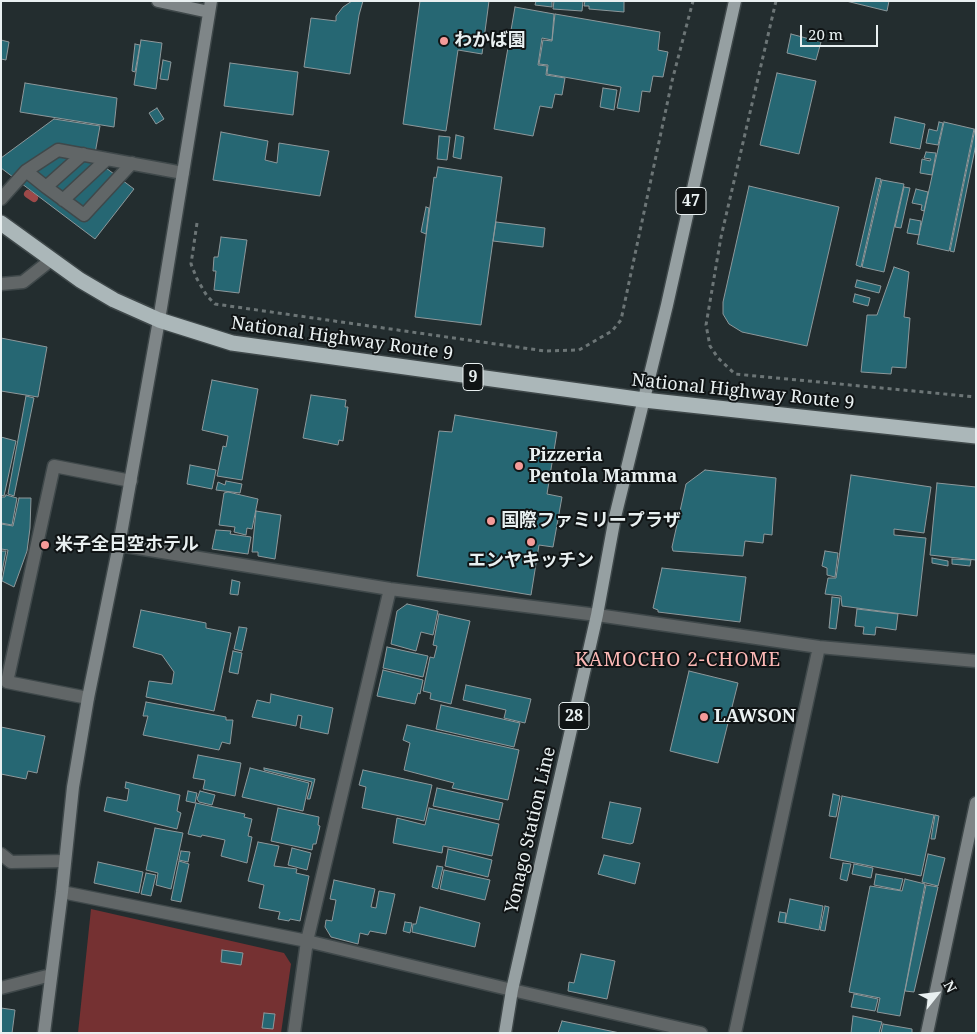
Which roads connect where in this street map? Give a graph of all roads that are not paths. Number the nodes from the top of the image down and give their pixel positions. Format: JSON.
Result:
{"nodes":[{"id":1,"x":158,"y":1,"type":"edge"},
{"id":2,"x":735,"y":1,"type":"edge"},
{"id":3,"x":210,"y":7,"type":"edge"},
{"id":4,"x":83,"y":154,"type":"junction"},
{"id":5,"x":107,"y":159,"type":"junction"},
{"id":6,"x":132,"y":164,"type":"junction"},
{"id":7,"x":26,"y":171,"type":"junction"},
{"id":8,"x":183,"y":174,"type":"junction"},
{"id":9,"x":46,"y":186,"type":"junction"},
{"id":10,"x":1,"y":199,"type":"edge"},
{"id":11,"x":63,"y":200,"type":"junction"},
{"id":12,"x":1,"y":223,"type":"edge"},
{"id":13,"x":51,"y":260,"type":"junction"},
{"id":14,"x":1,"y":284,"type":"edge"},
{"id":15,"x":159,"y":320,"type":"junction"},
{"id":16,"x":644,"y":400,"type":"junction"},
{"id":17,"x":976,"y":436,"type":"edge"},
{"id":18,"x":130,"y":481,"type":"junction"},
{"id":19,"x":119,"y":545,"type":"junction"},
{"id":20,"x":390,"y":589,"type":"junction"},
{"id":21,"x":597,"y":615,"type":"junction"},
{"id":22,"x":819,"y":647,"type":"junction"},
{"id":23,"x":976,"y":661,"type":"edge"},
{"id":24,"x":4,"y":682,"type":"edge"},
{"id":25,"x":88,"y":698,"type":"junction"},
{"id":26,"x":976,"y":804,"type":"edge"},
{"id":27,"x":5,"y":861,"type":"edge"},
{"id":28,"x":65,"y":861,"type":"junction"},
{"id":29,"x":62,"y":892,"type":"junction"},
{"id":30,"x":307,"y":941,"type":"junction"},
{"id":31,"x":51,"y":975,"type":"junction"},
{"id":32,"x":1,"y":988,"type":"edge"},
{"id":33,"x":512,"y":990,"type":"junction"},
{"id":34,"x":44,"y":1033,"type":"edge"},
{"id":35,"x":294,"y":1033,"type":"edge"},
{"id":36,"x":504,"y":1033,"type":"edge"},
{"id":37,"x":701,"y":1033,"type":"edge"},
{"id":38,"x":734,"y":1033,"type":"edge"},
{"id":39,"x":927,"y":1033,"type":"edge"}],
"edges":[{"from":1,"to":3,"type":"street"},
{"from":2,"to":16,"type":"main road","number":"47"},
{"from":3,"to":8,"type":"street"},
{"from":4,"to":5,"type":"street"},
{"from":4,"to":7,"type":"street"},
{"from":4,"to":9,"type":"street"},
{"from":5,"to":6,"type":"street"},
{"from":5,"to":11,"type":"street"},
{"from":6,"to":8,"type":"street"},
{"from":6,"to":11,"type":"street"},
{"from":7,"to":9,"type":"street"},
{"from":7,"to":10,"type":"street"},
{"from":8,"to":15,"type":"street"},
{"from":9,"to":11,"type":"street"},
{"from":12,"to":13,"type":"highway","name":"National Highway Route 9","number":"9"},
{"from":13,"to":14,"type":"street"},
{"from":13,"to":15,"type":"highway","name":"National Highway Route 9","number":"9"},
{"from":15,"to":16,"type":"highway","name":"National Highway Route 9","number":"9"},
{"from":15,"to":18,"type":"street"},
{"from":16,"to":17,"type":"highway","name":"National Highway Route 9","number":"9"},
{"from":16,"to":21,"type":"main road","name":"Yonago Station Line","number":"28"},
{"from":18,"to":19,"type":"street"},
{"from":18,"to":24,"type":"street"},
{"from":19,"to":20,"type":"street"},
{"from":19,"to":25,"type":"street"},
{"from":20,"to":21,"type":"street"},
{"from":20,"to":30,"type":"street"},
{"from":21,"to":22,"type":"street"},
{"from":21,"to":33,"type":"main road","name":"Yonago Station Line","number":"28"},
{"from":22,"to":23,"type":"street"},
{"from":22,"to":38,"type":"street"},
{"from":24,"to":25,"type":"street"},
{"from":25,"to":28,"type":"street"},
{"from":26,"to":39,"type":"street"},
{"from":27,"to":28,"type":"street"},
{"from":28,"to":29,"type":"street"},
{"from":29,"to":30,"type":"street"},
{"from":29,"to":31,"type":"street"},
{"from":30,"to":33,"type":"street"},
{"from":30,"to":35,"type":"street"},
{"from":31,"to":32,"type":"street"},
{"from":31,"to":34,"type":"street"},
{"from":33,"to":36,"type":"main road","name":"Yonago Station Line","number":"28"},
{"from":33,"to":37,"type":"street"}]}
